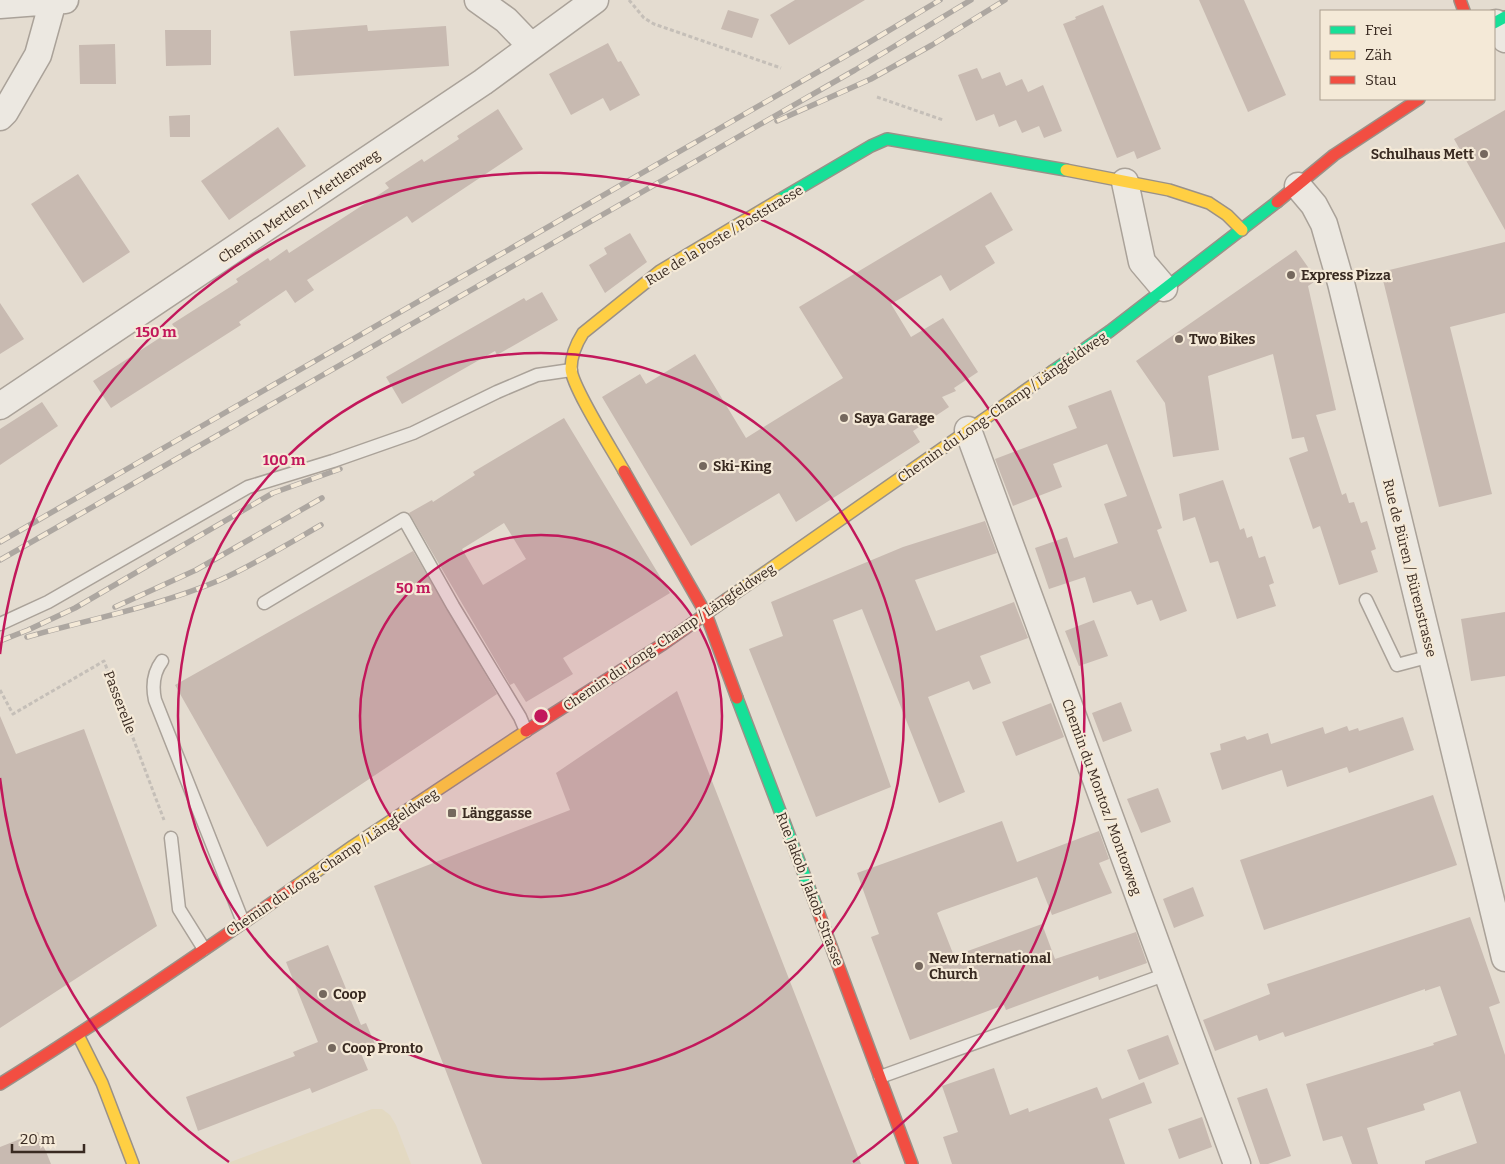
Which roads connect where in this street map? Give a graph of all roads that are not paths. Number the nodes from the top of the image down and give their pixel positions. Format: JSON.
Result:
{"nodes":[{"id":1,"x":59,"y":0,"type":"edge"},
{"id":2,"x":478,"y":0,"type":"edge"},
{"id":3,"x":583,"y":3,"type":"edge"},
{"id":4,"x":0,"y":5,"type":"edge"},
{"id":5,"x":531,"y":46,"type":"junction"},
{"id":6,"x":1417,"y":100,"type":"edge"},
{"id":7,"x":0,"y":117,"type":"edge"},
{"id":8,"x":1125,"y":182,"type":"junction"},
{"id":9,"x":1298,"y":186,"type":"junction"},
{"id":10,"x":1242,"y":230,"type":"junction"},
{"id":11,"x":1164,"y":288,"type":"junction"},
{"id":12,"x":571,"y":370,"type":"junction"},
{"id":13,"x":0,"y":406,"type":"edge"},
{"id":14,"x":968,"y":430,"type":"junction"},
{"id":15,"x":1366,"y":600,"type":"dead end"},
{"id":16,"x":264,"y":603,"type":"dead end"},
{"id":17,"x":706,"y":614,"type":"junction"},
{"id":18,"x":0,"y":624,"type":"edge"},
{"id":19,"x":1431,"y":656,"type":"junction"},
{"id":20,"x":162,"y":661,"type":"dead end"},
{"id":21,"x":526,"y":732,"type":"junction"},
{"id":22,"x":171,"y":838,"type":"road end"},
{"id":23,"x":243,"y":922,"type":"junction"},
{"id":24,"x":204,"y":950,"type":"junction"},
{"id":25,"x":1505,"y":958,"type":"edge"},
{"id":26,"x":1167,"y":974,"type":"junction"},
{"id":27,"x":78,"y":1035,"type":"junction"},
{"id":28,"x":880,"y":1077,"type":"junction"},
{"id":29,"x":0,"y":1084,"type":"edge"},
{"id":30,"x":133,"y":1164,"type":"edge"},
{"id":31,"x":912,"y":1164,"type":"edge"},
{"id":32,"x":1237,"y":1164,"type":"edge"}],
"edges":[{"from":1,"to":4,"type":"street"},
{"from":1,"to":7,"type":"street"},
{"from":2,"to":5,"type":"street"},
{"from":3,"to":5,"type":"street","name":"Chemin Mettlen / Mettlenweg"},
{"from":5,"to":13,"type":"street","name":"Chemin Mettlen / Mettlenweg"},
{"from":6,"to":9,"type":"street"},
{"from":8,"to":10,"type":"street","name":"Rue de la Poste / Poststrasse"},
{"from":8,"to":11,"type":"street"},
{"from":8,"to":12,"type":"street","name":"Rue de la Poste / Poststrasse"},
{"from":9,"to":10,"type":"street","name":"Chemin du Long-Champ / Längfeldweg"},
{"from":9,"to":19,"type":"street","name":"Rue de Büren / Bürenstrasse"},
{"from":10,"to":11,"type":"street","name":"Chemin du Long-Champ / Längfeldweg"},
{"from":11,"to":14,"type":"street","name":"Chemin du Long-Champ / Längfeldweg"},
{"from":12,"to":17,"type":"street"},
{"from":12,"to":18,"type":"lane"},
{"from":14,"to":17,"type":"street","name":"Chemin du Long-Champ / Längfeldweg"},
{"from":14,"to":26,"type":"street","name":"Chemin du Montoz / Montozweg"},
{"from":15,"to":19,"type":"lane"},
{"from":16,"to":21,"type":"lane"},
{"from":17,"to":21,"type":"street","name":"Chemin du Long-Champ / Längfeldweg"},
{"from":17,"to":28,"type":"street","name":"Rue Jakob / Jakob-Strasse"},
{"from":19,"to":25,"type":"street","name":"Rue de Büren / Bürenstrasse"},
{"from":20,"to":23,"type":"lane"},
{"from":21,"to":23,"type":"street","name":"Chemin du Long-Champ / Längfeldweg"},
{"from":22,"to":24,"type":"lane"},
{"from":23,"to":24,"type":"street","name":"Chemin du Long-Champ / Längfeldweg"},
{"from":24,"to":27,"type":"street","name":"Chemin du Long-Champ / Längfeldweg"},
{"from":26,"to":28,"type":"lane"},
{"from":26,"to":32,"type":"street","name":"Chemin du Montoz / Montozweg"},
{"from":27,"to":29,"type":"street","name":"Chemin du Long-Champ / Längfeldweg"},
{"from":27,"to":30,"type":"street"},
{"from":28,"to":31,"type":"street","name":"Rue Jakob / Jakob-Strasse"}]}
